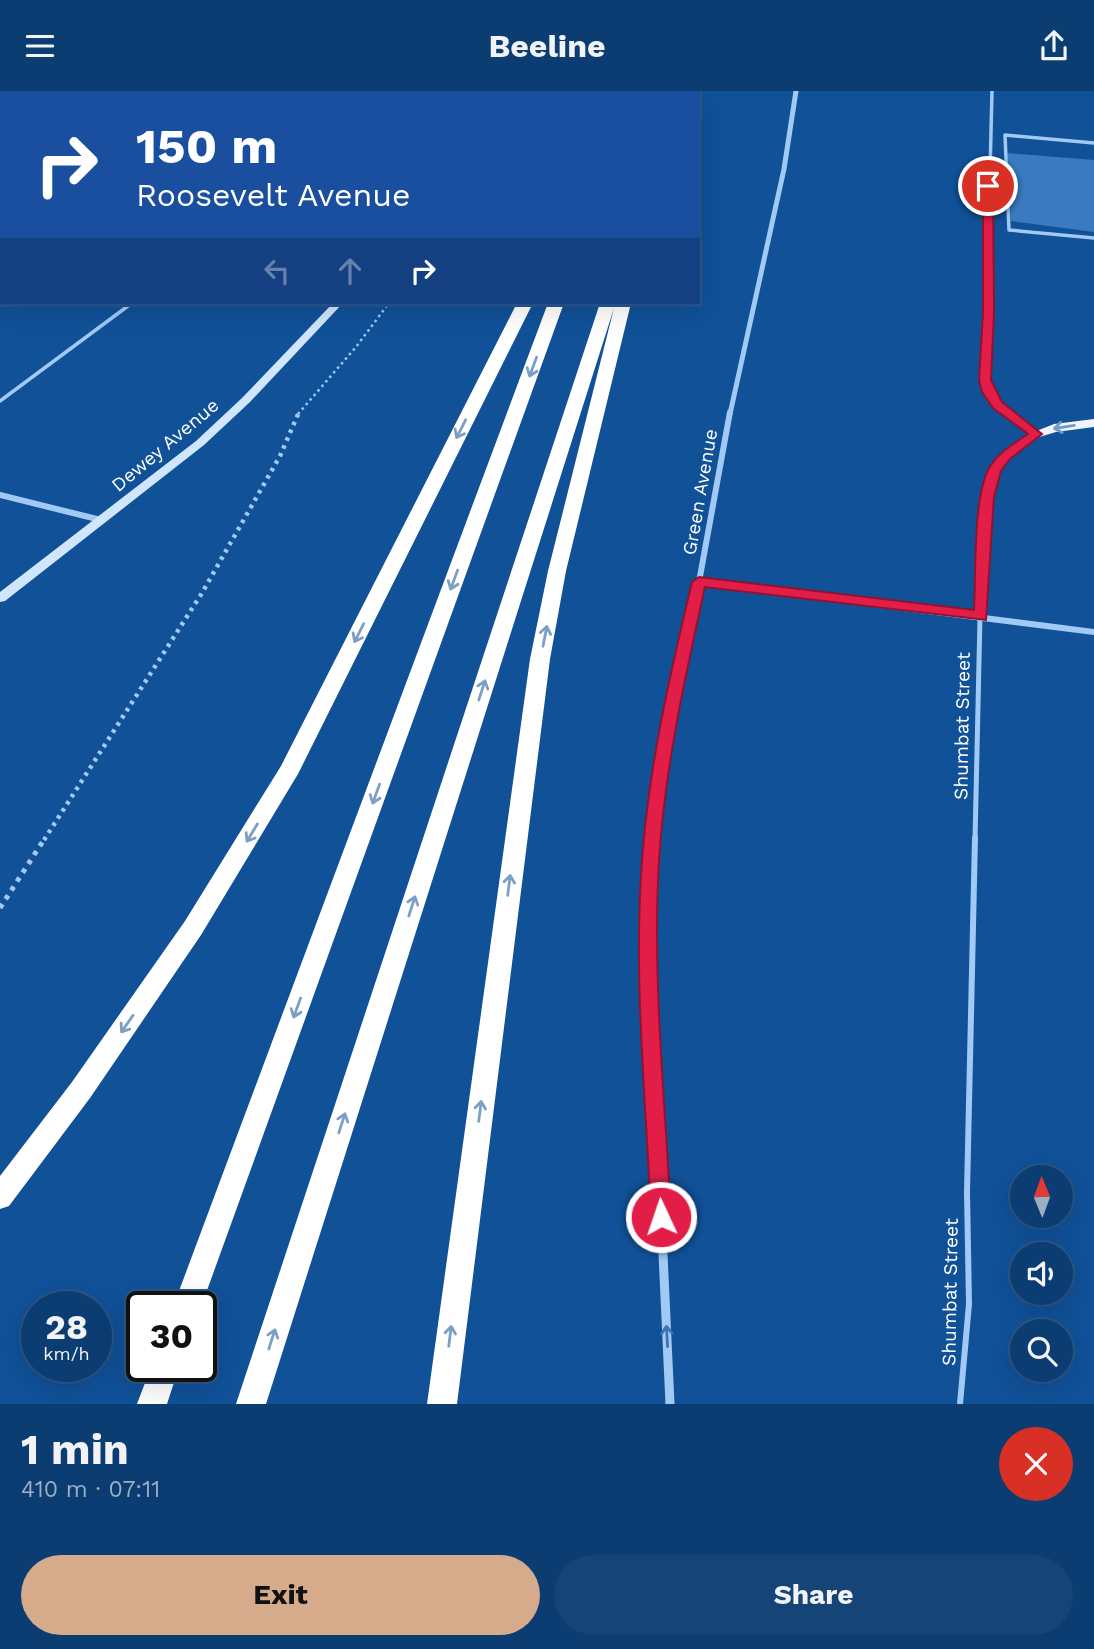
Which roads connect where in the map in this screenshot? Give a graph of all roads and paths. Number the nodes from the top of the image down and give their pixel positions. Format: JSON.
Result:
{"nodes":[{"id":1,"x":796,"y":91,"type":"edge"},
{"id":2,"x":992,"y":91,"type":"edge"},
{"id":3,"x":1094,"y":143,"type":"edge"},
{"id":4,"x":1094,"y":238,"type":"edge"},
{"id":5,"x":129,"y":305,"type":"edge"},
{"id":6,"x":336,"y":305,"type":"edge"},
{"id":7,"x":388,"y":305,"type":"edge"},
{"id":8,"x":523,"y":305,"type":"edge"},
{"id":9,"x":555,"y":305,"type":"edge"},
{"id":10,"x":607,"y":305,"type":"edge"},
{"id":11,"x":623,"y":305,"type":"edge"},
{"id":12,"x":0,"y":401,"type":"edge"},
{"id":13,"x":1094,"y":423,"type":"edge"},
{"id":14,"x":1036,"y":434,"type":"junction"},
{"id":15,"x":0,"y":495,"type":"edge"},
{"id":16,"x":101,"y":520,"type":"junction"},
{"id":17,"x":699,"y":582,"type":"junction"},
{"id":18,"x":0,"y":598,"type":"edge"},
{"id":19,"x":981,"y":616,"type":"junction"},
{"id":20,"x":1094,"y":632,"type":"edge"},
{"id":21,"x":0,"y":908,"type":"edge"},
{"id":22,"x":0,"y":1197,"type":"edge"},
{"id":23,"x":193,"y":1291,"type":"edge"},
{"id":24,"x":160,"y":1382,"type":"edge"},
{"id":25,"x":152,"y":1404,"type":"edge"},
{"id":26,"x":251,"y":1404,"type":"edge"},
{"id":27,"x":442,"y":1404,"type":"edge"},
{"id":28,"x":670,"y":1404,"type":"edge"},
{"id":29,"x":960,"y":1404,"type":"edge"}],
"edges":[{"from":1,"to":17,"type":"street","name":"Green Avenue"},
{"from":2,"to":14,"type":"lane"},
{"from":3,"to":4,"type":"lane"},
{"from":5,"to":12,"type":"lane"},
{"from":6,"to":16,"type":"street","name":"Dewey Avenue"},
{"from":7,"to":21,"type":"path"},
{"from":8,"to":22,"type":"highway","one_way":true},
{"from":9,"to":23,"type":"highway","one_way":true},
{"from":26,"to":10,"type":"highway","one_way":true},
{"from":27,"to":11,"type":"highway","one_way":true},
{"from":13,"to":14,"type":"main road","one_way":true},
{"from":14,"to":19,"type":"street","name":"Shumbat Street"},
{"from":15,"to":16,"type":"street"},
{"from":16,"to":18,"type":"street","name":"Dewey Avenue"},
{"from":17,"to":19,"type":"street"},
{"from":28,"to":17,"type":"street","name":"Green Avenue","one_way":true},
{"from":19,"to":20,"type":"street"},
{"from":19,"to":29,"type":"lane","name":"Shumbat Street"},
{"from":24,"to":25,"type":"highway"}]}
